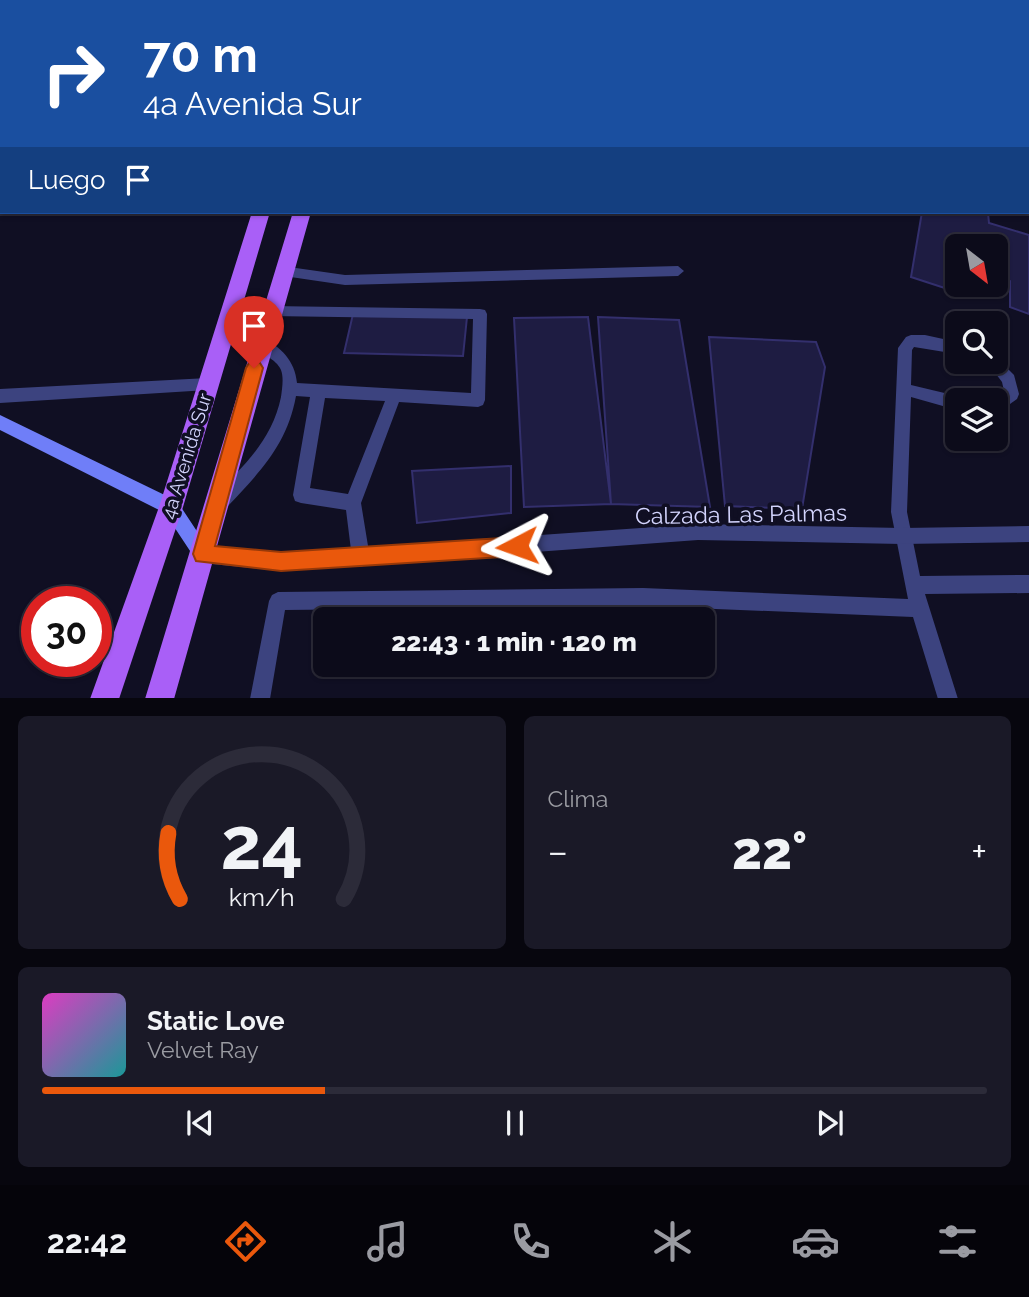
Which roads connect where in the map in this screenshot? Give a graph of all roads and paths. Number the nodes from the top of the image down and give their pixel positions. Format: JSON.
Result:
{"nodes":[{"id":1,"x":260,"y":214,"type":"edge"},
{"id":2,"x":301,"y":214,"type":"edge"},
{"id":3,"x":282,"y":271,"type":"junction"},
{"id":4,"x":678,"y":271,"type":"dead end"},
{"id":5,"x":270,"y":311,"type":"junction"},
{"id":6,"x":261,"y":344,"type":"junction"},
{"id":7,"x":945,"y":345,"type":"edge"},
{"id":8,"x":1005,"y":374,"type":"edge"},
{"id":9,"x":208,"y":384,"type":"junction"},
{"id":10,"x":290,"y":389,"type":"junction"},
{"id":11,"x":903,"y":389,"type":"junction"},
{"id":12,"x":318,"y":393,"type":"junction"},
{"id":13,"x":0,"y":396,"type":"edge"},
{"id":14,"x":394,"y":397,"type":"junction"},
{"id":15,"x":1008,"y":397,"type":"edge"},
{"id":16,"x":945,"y":400,"type":"edge"},
{"id":17,"x":0,"y":422,"type":"edge"},
{"id":18,"x":354,"y":503,"type":"junction"},
{"id":19,"x":171,"y":507,"type":"junction"},
{"id":20,"x":215,"y":508,"type":"junction"},
{"id":21,"x":1029,"y":534,"type":"edge"},
{"id":22,"x":902,"y":536,"type":"junction"},
{"id":23,"x":202,"y":554,"type":"junction"},
{"id":24,"x":361,"y":558,"type":"junction"},
{"id":25,"x":1029,"y":583,"type":"edge"},
{"id":26,"x":915,"y":585,"type":"junction"},
{"id":27,"x":920,"y":608,"type":"junction"},
{"id":28,"x":104,"y":698,"type":"edge"},
{"id":29,"x":159,"y":698,"type":"edge"},
{"id":30,"x":260,"y":698,"type":"edge"},
{"id":31,"x":948,"y":698,"type":"edge"}],
"edges":[{"from":1,"to":9,"type":"main road","name":"4a Avenida Sur"},
{"from":2,"to":3,"type":"main road"},
{"from":3,"to":4,"type":"street"},
{"from":3,"to":5,"type":"main road"},
{"from":5,"to":6,"type":"main road"},
{"from":5,"to":14,"type":"street"},
{"from":6,"to":10,"type":"street"},
{"from":6,"to":20,"type":"main road"},
{"from":7,"to":11,"type":"street"},
{"from":8,"to":15,"type":"street"},
{"from":9,"to":13,"type":"street"},
{"from":9,"to":19,"type":"main road","name":"4a Avenida Sur"},
{"from":10,"to":12,"type":"street"},
{"from":10,"to":20,"type":"street"},
{"from":11,"to":16,"type":"street"},
{"from":11,"to":22,"type":"street"},
{"from":12,"to":14,"type":"street"},
{"from":12,"to":18,"type":"street"},
{"from":14,"to":18,"type":"street"},
{"from":17,"to":19,"type":"street"},
{"from":18,"to":24,"type":"street"},
{"from":19,"to":23,"type":"street"},
{"from":19,"to":28,"type":"main road","name":"4a Avenida Sur"},
{"from":20,"to":23,"type":"main road"},
{"from":21,"to":22,"type":"street","name":"Calzada Las Palmas"},
{"from":22,"to":24,"type":"street","name":"Calzada Las Palmas"},
{"from":22,"to":26,"type":"street"},
{"from":23,"to":24,"type":"street","name":"Calzada Las Palmas"},
{"from":23,"to":29,"type":"main road"},
{"from":25,"to":26,"type":"street"},
{"from":26,"to":27,"type":"street"},
{"from":27,"to":30,"type":"street"},
{"from":27,"to":31,"type":"street"}]}
